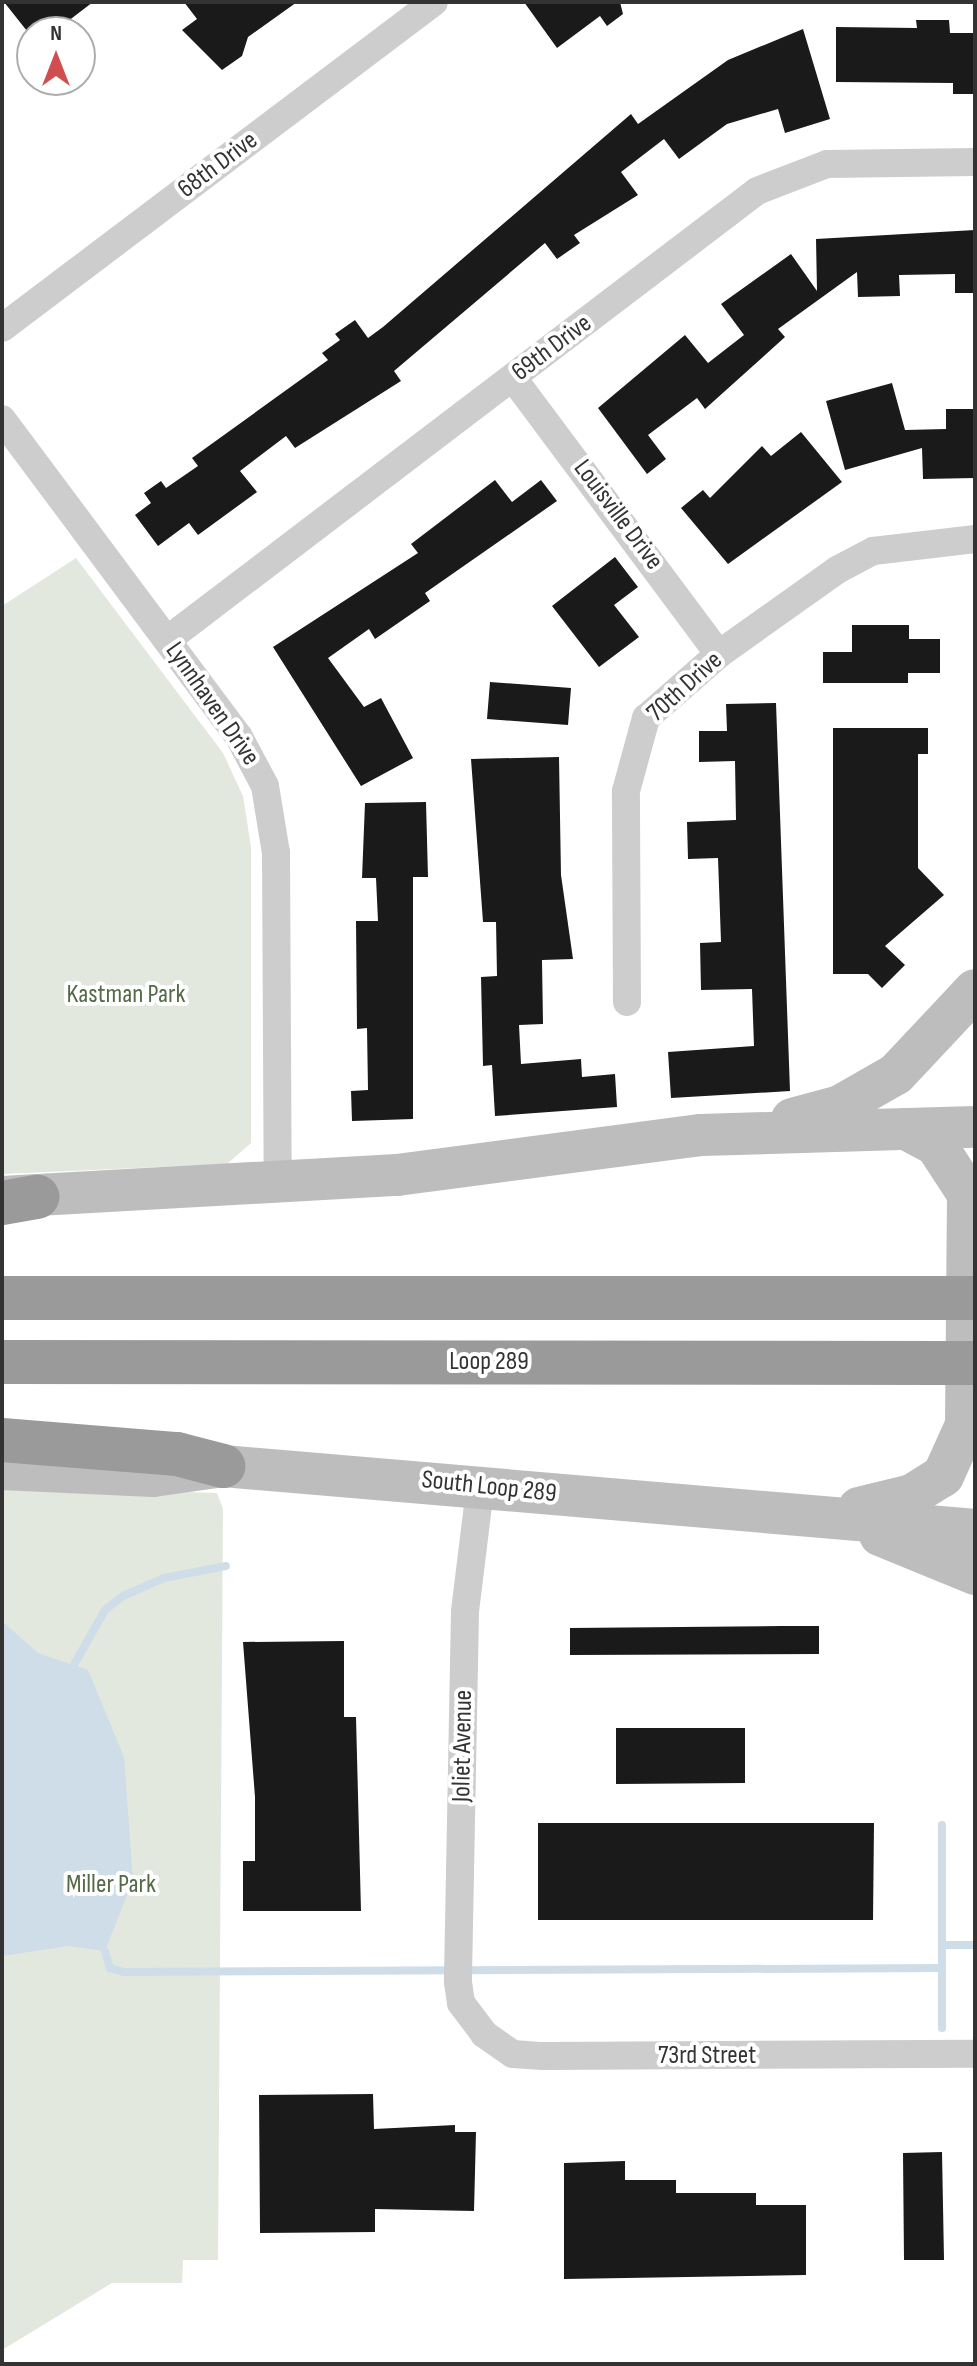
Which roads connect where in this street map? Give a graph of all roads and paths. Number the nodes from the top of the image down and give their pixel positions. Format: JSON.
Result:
{"nodes":[{"id":1,"x":434,"y":2,"type":"edge"},
{"id":2,"x":975,"y":162,"type":"edge"},
{"id":3,"x":2,"y":328,"type":"edge"},
{"id":4,"x":513,"y":378,"type":"junction"},
{"id":5,"x":2,"y":419,"type":"edge"},
{"id":6,"x":975,"y":539,"type":"edge"},
{"id":7,"x":167,"y":640,"type":"junction"},
{"id":8,"x":719,"y":654,"type":"junction"},
{"id":9,"x":975,"y":990,"type":"edge"},
{"id":10,"x":627,"y":1002,"type":"dead end"},
{"id":11,"x":975,"y":1127,"type":"edge"},
{"id":12,"x":906,"y":1129,"type":"junction"},
{"id":13,"x":701,"y":1135,"type":"junction"},
{"id":14,"x":278,"y":1185,"type":"junction"},
{"id":15,"x":14,"y":1199,"type":"edge"},
{"id":16,"x":2,"y":1298,"type":"edge"},
{"id":17,"x":961,"y":1298,"type":"edge"},
{"id":18,"x":2,"y":1362,"type":"edge"},
{"id":19,"x":961,"y":1363,"type":"edge"},
{"id":20,"x":2,"y":1440,"type":"edge"},
{"id":21,"x":223,"y":1466,"type":"junction"},
{"id":22,"x":2,"y":1469,"type":"edge"},
{"id":23,"x":480,"y":1489,"type":"junction"},
{"id":24,"x":827,"y":1516,"type":"junction"},
{"id":25,"x":975,"y":1530,"type":"edge"},
{"id":26,"x":975,"y":1574,"type":"edge"},
{"id":27,"x":461,"y":2003,"type":"joint"},
{"id":28,"x":975,"y":2054,"type":"edge"}],
"edges":[{"from":1,"to":3,"type":"street","name":"68th Drive"},
{"from":2,"to":4,"type":"street","name":"69th Drive"},
{"from":4,"to":7,"type":"street","name":"69th Drive"},
{"from":4,"to":8,"type":"street","name":"Louisville Drive"},
{"from":5,"to":7,"type":"street","name":"Lynnhaven Drive"},
{"from":6,"to":8,"type":"street","name":"70th Drive"},
{"from":7,"to":14,"type":"street","name":"Lynnhaven Drive"},
{"from":8,"to":10,"type":"street","name":"70th Drive"},
{"from":9,"to":13,"type":"main road"},
{"from":11,"to":12,"type":"main road"},
{"from":12,"to":13,"type":"main road"},
{"from":12,"to":24,"type":"main road"},
{"from":13,"to":14,"type":"main road"},
{"from":14,"to":15,"type":"main road"},
{"from":16,"to":17,"type":"highway"},
{"from":18,"to":19,"type":"highway","name":"Loop 289"},
{"from":20,"to":21,"type":"highway"},
{"from":21,"to":22,"type":"main road","name":"South Loop 289"},
{"from":21,"to":23,"type":"main road","name":"South Loop 289"},
{"from":23,"to":24,"type":"main road","name":"South Loop 289"},
{"from":23,"to":27,"type":"street","name":"Joliet Avenue"},
{"from":24,"to":25,"type":"main road","name":"South Loop 289"},
{"from":24,"to":26,"type":"main road"},
{"from":27,"to":28,"type":"street","name":"73rd Street"}]}
